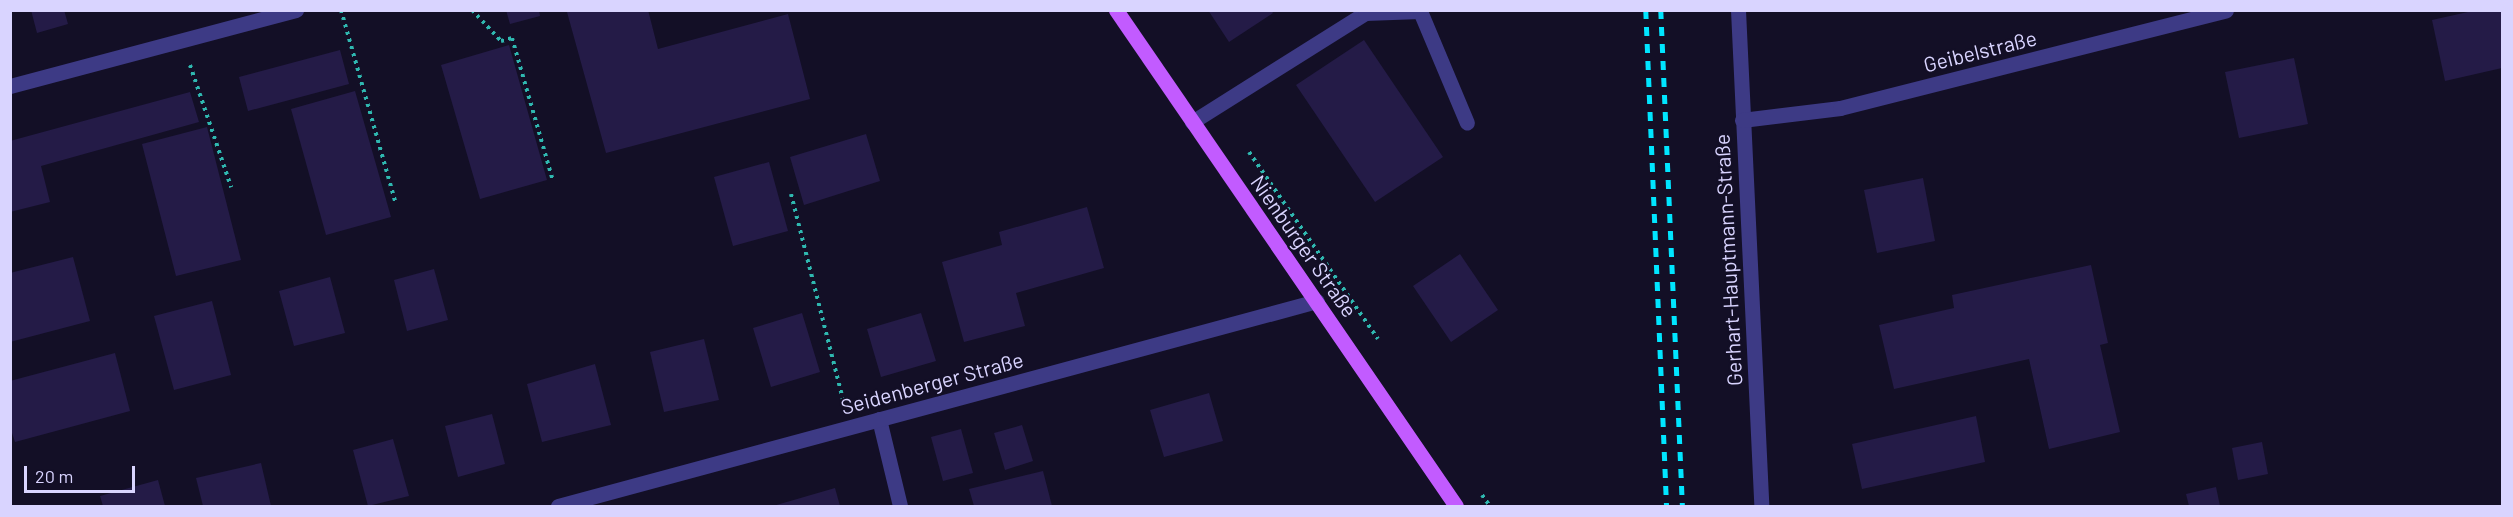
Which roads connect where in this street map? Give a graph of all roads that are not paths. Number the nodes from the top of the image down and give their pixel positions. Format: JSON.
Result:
{"nodes":[{"id":1,"x":296,"y":10,"type":"edge"},
{"id":2,"x":1116,"y":10,"type":"edge"},
{"id":3,"x":1738,"y":10,"type":"edge"},
{"id":4,"x":2226,"y":10,"type":"edge"},
{"id":5,"x":10,"y":86,"type":"edge"},
{"id":6,"x":1742,"y":120,"type":"junction"},
{"id":7,"x":1192,"y":122,"type":"junction"},
{"id":8,"x":1467,"y":123,"type":"dead end"},
{"id":9,"x":1317,"y":301,"type":"junction"},
{"id":10,"x":879,"y":419,"type":"junction"},
{"id":11,"x":558,"y":507,"type":"edge"},
{"id":12,"x":900,"y":507,"type":"edge"},
{"id":13,"x":1456,"y":507,"type":"edge"},
{"id":14,"x":1761,"y":507,"type":"edge"}],
"edges":[{"from":1,"to":5,"type":"street"},
{"from":2,"to":7,"type":"main road","name":"Nienburger Straße"},
{"from":3,"to":6,"type":"street","name":"Gerhart-Hauptmann-Straße"},
{"from":4,"to":6,"type":"street","name":"Geibelstraße"},
{"from":6,"to":14,"type":"street","name":"Gerhart-Hauptmann-Straße"},
{"from":7,"to":8,"type":"street"},
{"from":7,"to":9,"type":"main road","name":"Nienburger Straße"},
{"from":9,"to":10,"type":"street","name":"Seidenberger Straße"},
{"from":9,"to":13,"type":"main road","name":"Nienburger Straße"},
{"from":10,"to":11,"type":"street","name":"Seidenberger Straße"},
{"from":10,"to":12,"type":"street"}]}
